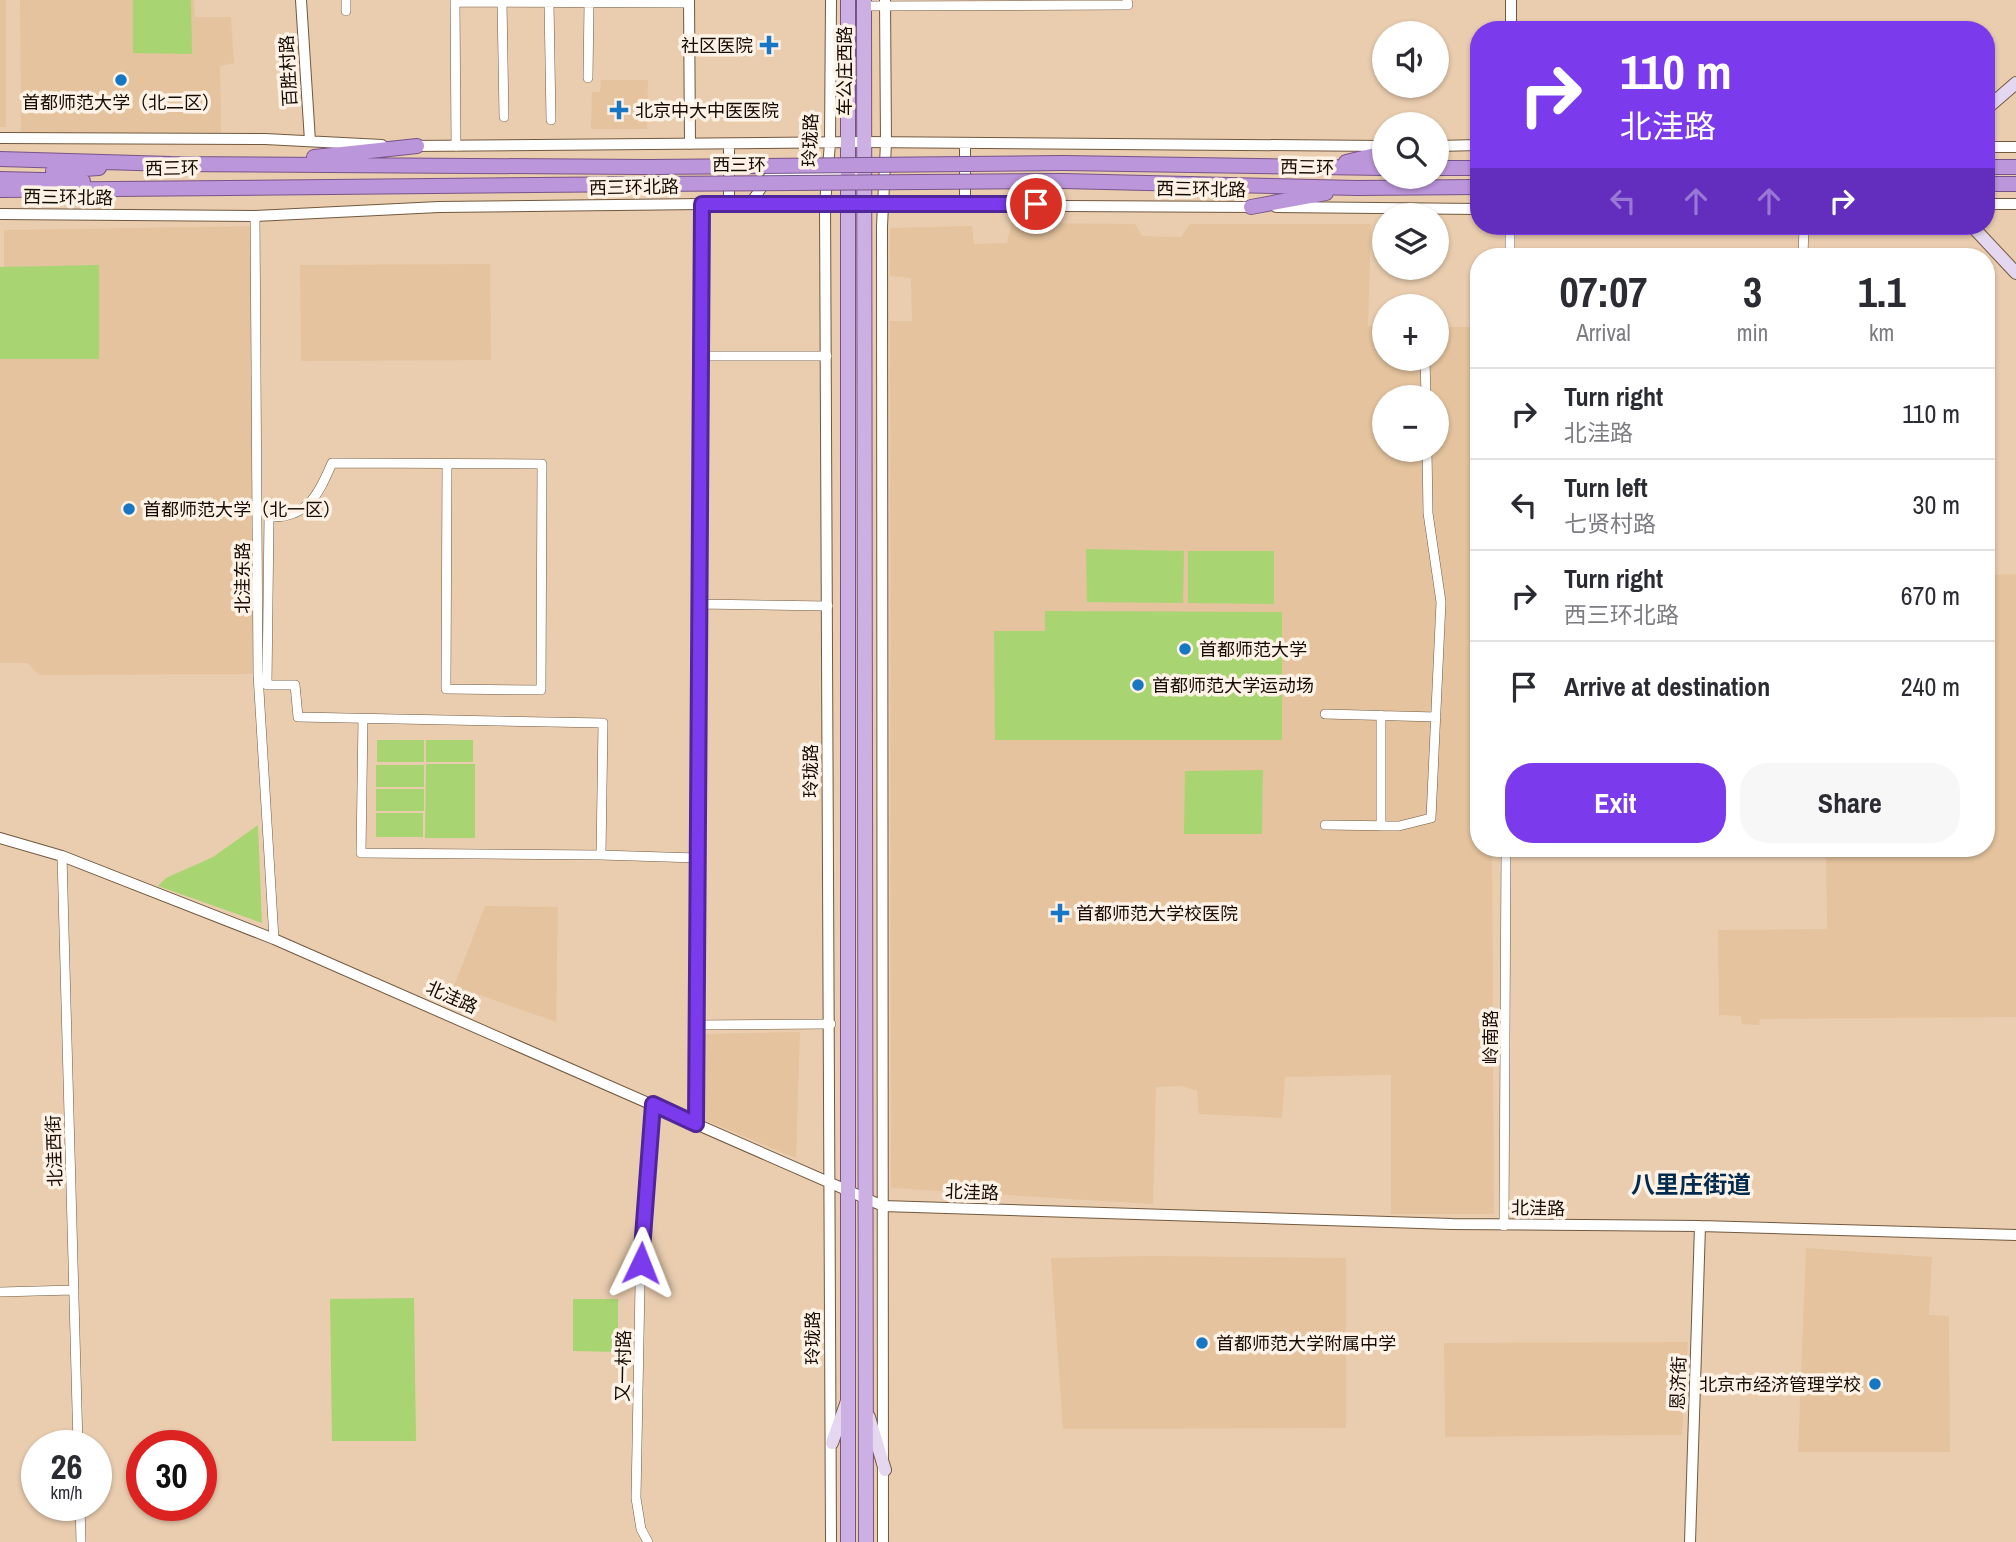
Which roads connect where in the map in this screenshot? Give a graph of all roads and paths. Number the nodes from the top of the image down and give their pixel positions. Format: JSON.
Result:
{"nodes":[{"id":1,"x":301,"y":0,"type":"edge"},
{"id":2,"x":346,"y":0,"type":"edge"},
{"id":3,"x":831,"y":0,"type":"edge"},
{"id":4,"x":848,"y":0,"type":"edge"},
{"id":5,"x":1128,"y":0,"type":"edge"},
{"id":6,"x":1511,"y":0,"type":"edge"},
{"id":7,"x":455,"y":1,"type":"edge"},
{"id":8,"x":689,"y":1,"type":"edge"},
{"id":9,"x":502,"y":2,"type":"junction"},
{"id":10,"x":549,"y":2,"type":"junction"},
{"id":11,"x":589,"y":3,"type":"junction"},
{"id":12,"x":864,"y":3,"type":"edge"},
{"id":13,"x":886,"y":3,"type":"edge"},
{"id":14,"x":346,"y":11,"type":"dead end"},
{"id":15,"x":1511,"y":21,"type":"edge"},
{"id":16,"x":588,"y":78,"type":"dead end"},
{"id":17,"x":2016,"y":83,"type":"edge"},
{"id":18,"x":1995,"y":101,"type":"edge"},
{"id":19,"x":504,"y":117,"type":"dead end"},
{"id":20,"x":551,"y":120,"type":"dead end"},
{"id":21,"x":0,"y":138,"type":"edge"},
{"id":22,"x":310,"y":141,"type":"junction"},
{"id":23,"x":847,"y":142,"type":"junction"},
{"id":24,"x":863,"y":142,"type":"junction"},
{"id":25,"x":830,"y":143,"type":"junction"},
{"id":26,"x":886,"y":143,"type":"junction"},
{"id":27,"x":947,"y":143,"type":"junction"},
{"id":28,"x":690,"y":144,"type":"junction"},
{"id":29,"x":729,"y":144,"type":"junction"},
{"id":30,"x":965,"y":144,"type":"junction"},
{"id":31,"x":1470,"y":145,"type":"edge"},
{"id":32,"x":417,"y":146,"type":"junction"},
{"id":33,"x":456,"y":146,"type":"junction"},
{"id":34,"x":1372,"y":146,"type":"edge"},
{"id":35,"x":1449,"y":146,"type":"edge"},
{"id":36,"x":1995,"y":147,"type":"edge"},
{"id":37,"x":2016,"y":147,"type":"edge"},
{"id":38,"x":1372,"y":156,"type":"edge"},
{"id":39,"x":0,"y":159,"type":"edge"},
{"id":40,"x":170,"y":164,"type":"junction"},
{"id":41,"x":248,"y":164,"type":"junction"},
{"id":42,"x":1995,"y":167,"type":"edge"},
{"id":43,"x":2016,"y":167,"type":"edge"},
{"id":44,"x":1321,"y":168,"type":"junction"},
{"id":45,"x":1372,"y":168,"type":"edge"},
{"id":46,"x":1449,"y":168,"type":"edge"},
{"id":47,"x":1470,"y":168,"type":"edge"},
{"id":48,"x":887,"y":171,"type":"junction"},
{"id":49,"x":0,"y":172,"type":"edge"},
{"id":50,"x":847,"y":172,"type":"junction"},
{"id":51,"x":863,"y":172,"type":"junction"},
{"id":52,"x":828,"y":173,"type":"junction"},
{"id":53,"x":51,"y":175,"type":"junction"},
{"id":54,"x":0,"y":179,"type":"edge"},
{"id":55,"x":1995,"y":184,"type":"edge"},
{"id":56,"x":2016,"y":184,"type":"edge"},
{"id":57,"x":172,"y":187,"type":"junction"},
{"id":58,"x":1470,"y":187,"type":"edge"},
{"id":59,"x":1357,"y":188,"type":"junction"},
{"id":60,"x":0,"y":190,"type":"edge"},
{"id":61,"x":965,"y":203,"type":"junction"},
{"id":62,"x":702,"y":204,"type":"junction"},
{"id":63,"x":729,"y":204,"type":"junction"},
{"id":64,"x":750,"y":204,"type":"junction"},
{"id":65,"x":825,"y":204,"type":"junction"},
{"id":66,"x":886,"y":204,"type":"junction"},
{"id":67,"x":1995,"y":204,"type":"edge"},
{"id":68,"x":2016,"y":204,"type":"edge"},
{"id":69,"x":847,"y":205,"type":"junction"},
{"id":70,"x":863,"y":205,"type":"junction"},
{"id":71,"x":1251,"y":207,"type":"junction"},
{"id":72,"x":1470,"y":209,"type":"edge"},
{"id":73,"x":0,"y":214,"type":"edge"},
{"id":74,"x":255,"y":216,"type":"junction"},
{"id":75,"x":1981,"y":235,"type":"edge"},
{"id":76,"x":1993,"y":248,"type":"edge"},
{"id":77,"x":1995,"y":250,"type":"edge"},
{"id":78,"x":2016,"y":272,"type":"edge"},
{"id":79,"x":701,"y":356,"type":"junction"},
{"id":80,"x":827,"y":356,"type":"junction"},
{"id":81,"x":1427,"y":462,"type":"edge"},
{"id":82,"x":447,"y":464,"type":"junction"},
{"id":83,"x":699,"y":604,"type":"junction"},
{"id":84,"x":828,"y":606,"type":"junction"},
{"id":85,"x":1325,"y":714,"type":"dead end"},
{"id":86,"x":1381,"y":715,"type":"junction"},
{"id":87,"x":1436,"y":717,"type":"junction"},
{"id":88,"x":362,"y":719,"type":"junction"},
{"id":89,"x":1325,"y":825,"type":"dead end"},
{"id":90,"x":1381,"y":826,"type":"junction"},
{"id":91,"x":0,"y":838,"type":"edge"},
{"id":92,"x":601,"y":855,"type":"junction"},
{"id":93,"x":62,"y":856,"type":"junction"},
{"id":94,"x":1506,"y":857,"type":"edge"},
{"id":95,"x":697,"y":858,"type":"junction"},
{"id":96,"x":274,"y":939,"type":"junction"},
{"id":97,"x":831,"y":1024,"type":"junction"},
{"id":98,"x":695,"y":1026,"type":"junction"},
{"id":99,"x":653,"y":1104,"type":"junction"},
{"id":100,"x":696,"y":1124,"type":"junction"},
{"id":101,"x":831,"y":1184,"type":"junction"},
{"id":102,"x":848,"y":1191,"type":"junction"},
{"id":103,"x":864,"y":1198,"type":"junction"},
{"id":104,"x":883,"y":1206,"type":"junction"},
{"id":105,"x":1504,"y":1226,"type":"junction"},
{"id":106,"x":1700,"y":1226,"type":"junction"},
{"id":107,"x":2016,"y":1235,"type":"edge"},
{"id":108,"x":74,"y":1290,"type":"junction"},
{"id":109,"x":0,"y":1292,"type":"edge"},
{"id":110,"x":848,"y":1397,"type":"junction"},
{"id":111,"x":866,"y":1408,"type":"junction"},
{"id":112,"x":78,"y":1430,"type":"edge"},
{"id":113,"x":832,"y":1443,"type":"junction"},
{"id":114,"x":885,"y":1470,"type":"junction"},
{"id":115,"x":80,"y":1521,"type":"edge"},
{"id":116,"x":81,"y":1542,"type":"edge"},
{"id":117,"x":648,"y":1542,"type":"edge"},
{"id":118,"x":831,"y":1542,"type":"edge"},
{"id":119,"x":848,"y":1542,"type":"edge"},
{"id":120,"x":866,"y":1542,"type":"edge"},
{"id":121,"x":883,"y":1542,"type":"edge"},
{"id":122,"x":1690,"y":1542,"type":"edge"}],
"edges":[{"from":1,"to":22,"type":"street","name":"百胜村路"},
{"from":2,"to":14,"type":"street"},
{"from":3,"to":25,"type":"street","name":"玲珑路"},
{"from":4,"to":23,"type":"main road","name":"车公庄西路"},
{"from":5,"to":13,"type":"street"},
{"from":6,"to":15,"type":"street"},
{"from":7,"to":9,"type":"street"},
{"from":7,"to":33,"type":"street"},
{"from":8,"to":11,"type":"street"},
{"from":8,"to":28,"type":"street"},
{"from":9,"to":10,"type":"street"},
{"from":9,"to":19,"type":"street"},
{"from":10,"to":11,"type":"street"},
{"from":10,"to":20,"type":"street"},
{"from":11,"to":16,"type":"street"},
{"from":12,"to":13,"type":"street"},
{"from":12,"to":24,"type":"main road","name":"车公庄西路"},
{"from":13,"to":26,"type":"street"},
{"from":17,"to":18,"type":"main road"},
{"from":21,"to":22,"type":"street"},
{"from":22,"to":32,"type":"street"},
{"from":23,"to":24,"type":"street"},
{"from":23,"to":25,"type":"street"},
{"from":23,"to":50,"type":"main road","name":"车公庄西路"},
{"from":24,"to":26,"type":"street"},
{"from":24,"to":51,"type":"main road","name":"车公庄西路"},
{"from":25,"to":29,"type":"street"},
{"from":25,"to":52,"type":"street","name":"玲珑路"},
{"from":26,"to":27,"type":"street"},
{"from":26,"to":48,"type":"street"},
{"from":27,"to":30,"type":"street"},
{"from":27,"to":48,"type":"street"},
{"from":28,"to":29,"type":"street"},
{"from":28,"to":33,"type":"street"},
{"from":29,"to":63,"type":"street"},
{"from":30,"to":34,"type":"street"},
{"from":30,"to":61,"type":"street"},
{"from":31,"to":35,"type":"street"},
{"from":32,"to":33,"type":"street"},
{"from":32,"to":41,"type":"highway"},
{"from":36,"to":37,"type":"street"},
{"from":38,"to":44,"type":"highway"},
{"from":39,"to":40,"type":"highway","name":"西三环"},
{"from":40,"to":41,"type":"highway","name":"西三环"},
{"from":40,"to":53,"type":"highway"},
{"from":41,"to":44,"type":"highway","name":"西三环","bridge":true},
{"from":42,"to":43,"type":"highway"},
{"from":44,"to":45,"type":"highway","name":"西三环"},
{"from":46,"to":47,"type":"highway"},
{"from":48,"to":51,"type":"street"},
{"from":48,"to":66,"type":"street"},
{"from":49,"to":53,"type":"highway"},
{"from":50,"to":51,"type":"street"},
{"from":50,"to":52,"type":"street"},
{"from":50,"to":69,"type":"main road","name":"玲珑路"},
{"from":51,"to":70,"type":"main road","name":"车公庄西路"},
{"from":52,"to":64,"type":"street"},
{"from":52,"to":65,"type":"street","name":"玲珑路"},
{"from":53,"to":54,"type":"highway"},
{"from":53,"to":57,"type":"highway"},
{"from":55,"to":56,"type":"highway"},
{"from":57,"to":59,"type":"highway","name":"西三环","bridge":true},
{"from":57,"to":60,"type":"highway","name":"西三环"},
{"from":58,"to":59,"type":"highway","name":"西三环"},
{"from":59,"to":71,"type":"highway"},
{"from":61,"to":66,"type":"street","name":"西三环北路"},
{"from":61,"to":71,"type":"street","name":"西三环北路"},
{"from":62,"to":63,"type":"street","name":"西三环北路"},
{"from":62,"to":74,"type":"street","name":"西三环北路"},
{"from":62,"to":79,"type":"street"},
{"from":63,"to":64,"type":"street","name":"西三环北路"},
{"from":64,"to":65,"type":"street","name":"西三环北路"},
{"from":65,"to":69,"type":"street","name":"西三环北路"},
{"from":65,"to":80,"type":"street","name":"玲珑路"},
{"from":66,"to":70,"type":"street","name":"西三环北路"},
{"from":66,"to":104,"type":"street"},
{"from":67,"to":68,"type":"street"},
{"from":69,"to":70,"type":"street","name":"西三环北路"},
{"from":69,"to":102,"type":"main road","name":"玲珑路"},
{"from":70,"to":103,"type":"main road"},
{"from":71,"to":72,"type":"street","name":"西三环北路"},
{"from":73,"to":74,"type":"street","name":"西三环北路"},
{"from":74,"to":96,"type":"street","name":"北洼东路"},
{"from":75,"to":76,"type":"main road"},
{"from":77,"to":78,"type":"main road"},
{"from":79,"to":80,"type":"street"},
{"from":79,"to":83,"type":"street"},
{"from":80,"to":84,"type":"street","name":"玲珑路"},
{"from":81,"to":87,"type":"street"},
{"from":82,"to":82,"type":"street"},
{"from":82,"to":88,"type":"street"},
{"from":83,"to":84,"type":"street"},
{"from":83,"to":95,"type":"street"},
{"from":84,"to":97,"type":"street","name":"玲珑路"},
{"from":85,"to":86,"type":"street"},
{"from":86,"to":87,"type":"street"},
{"from":86,"to":90,"type":"street"},
{"from":87,"to":90,"type":"street"},
{"from":88,"to":92,"type":"street"},
{"from":88,"to":92,"type":"street"},
{"from":89,"to":90,"type":"street"},
{"from":91,"to":93,"type":"street","name":"北洼路"},
{"from":92,"to":95,"type":"street"},
{"from":93,"to":96,"type":"street","name":"北洼路"},
{"from":93,"to":108,"type":"street","name":"北洼西街"},
{"from":94,"to":105,"type":"street","name":"岭南路"},
{"from":95,"to":98,"type":"street"},
{"from":96,"to":99,"type":"street","name":"北洼路"},
{"from":97,"to":98,"type":"street"},
{"from":97,"to":101,"type":"street","name":"玲珑路"},
{"from":98,"to":100,"type":"street"},
{"from":99,"to":100,"type":"street","name":"北洼路"},
{"from":99,"to":117,"type":"street","name":"又一村路"},
{"from":100,"to":101,"type":"street","name":"北洼路"},
{"from":101,"to":102,"type":"street","name":"北洼路"},
{"from":101,"to":113,"type":"street","name":"玲珑路"},
{"from":102,"to":103,"type":"street","name":"北洼路"},
{"from":102,"to":110,"type":"main road","name":"玲珑路"},
{"from":103,"to":104,"type":"street","name":"北洼路"},
{"from":103,"to":111,"type":"main road"},
{"from":104,"to":105,"type":"street","name":"北洼路"},
{"from":104,"to":114,"type":"street"},
{"from":105,"to":106,"type":"street","name":"北洼路"},
{"from":106,"to":107,"type":"street","name":"北洼路"},
{"from":106,"to":122,"type":"street","name":"恩济街"},
{"from":108,"to":109,"type":"street"},
{"from":108,"to":112,"type":"street","name":"北洼西街"},
{"from":110,"to":113,"type":"main road"},
{"from":110,"to":119,"type":"main road","name":"玲珑路"},
{"from":111,"to":114,"type":"main road"},
{"from":111,"to":120,"type":"main road"},
{"from":113,"to":118,"type":"street","name":"玲珑路"},
{"from":114,"to":121,"type":"street"},
{"from":115,"to":116,"type":"street"}]}
